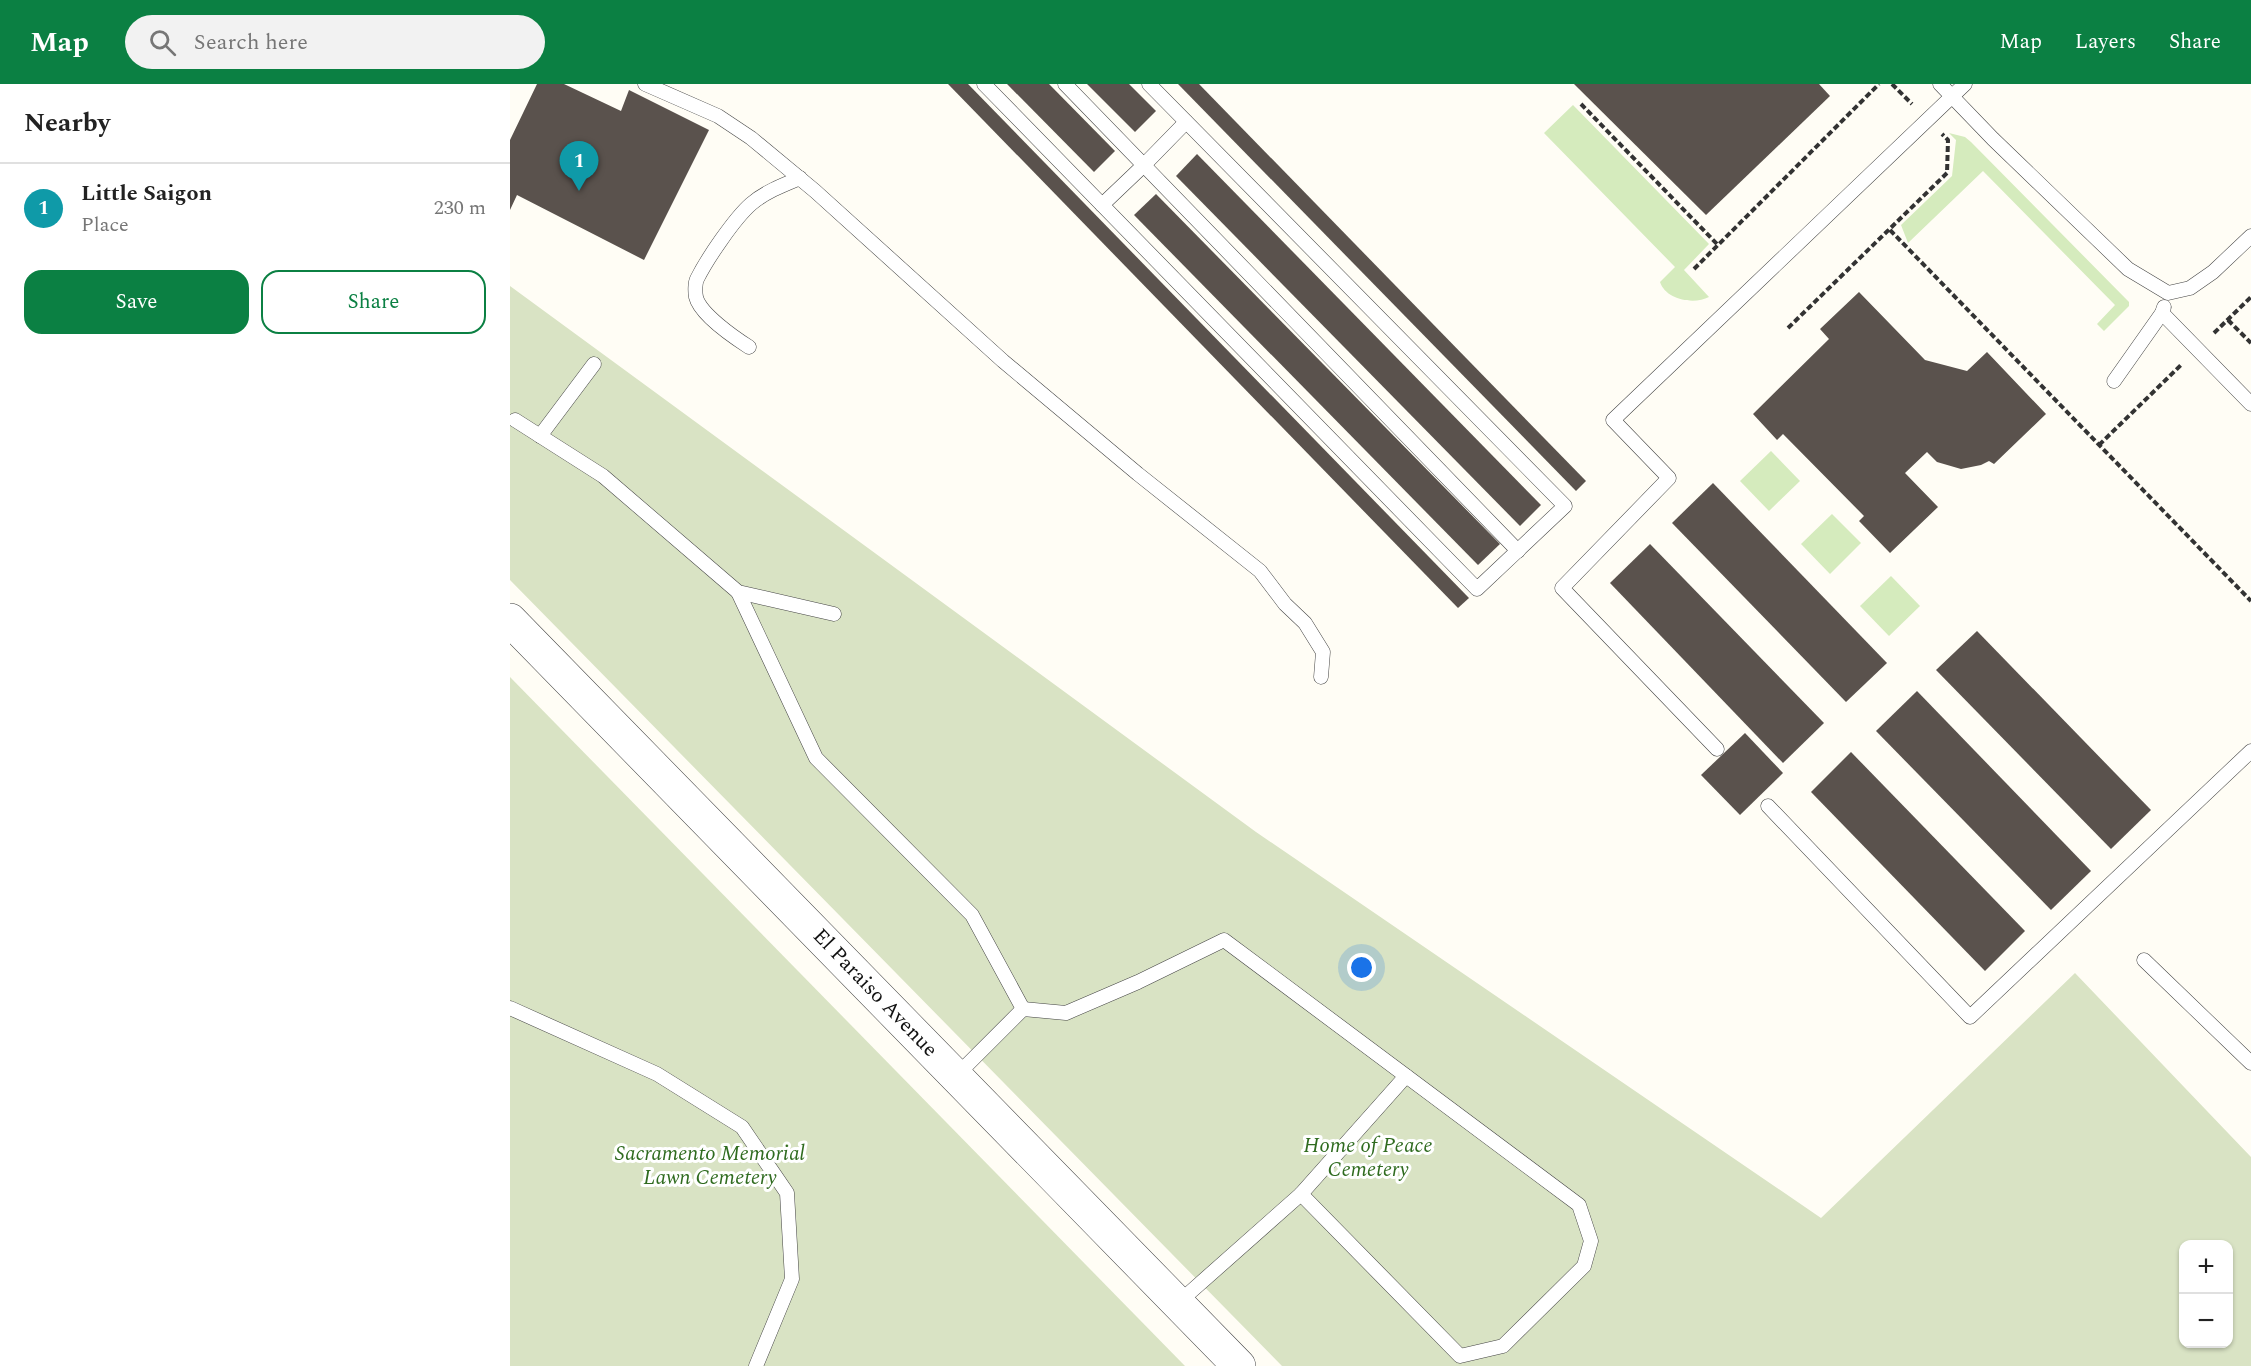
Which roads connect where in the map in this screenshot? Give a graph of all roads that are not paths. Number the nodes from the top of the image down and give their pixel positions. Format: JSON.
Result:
{"nodes":[{"id":1,"x":645,"y":84,"type":"edge"},
{"id":2,"x":984,"y":84,"type":"edge"},
{"id":3,"x":1065,"y":84,"type":"edge"},
{"id":4,"x":1149,"y":84,"type":"edge"},
{"id":5,"x":1940,"y":84,"type":"edge"},
{"id":6,"x":1965,"y":84,"type":"edge"},
{"id":7,"x":1952,"y":97,"type":"junction"},
{"id":8,"x":1186,"y":122,"type":"junction"},
{"id":9,"x":1144,"y":165,"type":"junction"},
{"id":10,"x":800,"y":178,"type":"junction"},
{"id":11,"x":1102,"y":205,"type":"junction"},
{"id":12,"x":2251,"y":236,"type":"edge"},
{"id":13,"x":2168,"y":293,"type":"junction"},
{"id":14,"x":2162,"y":313,"type":"junction"},
{"id":15,"x":749,"y":347,"type":"dead end"},
{"id":16,"x":594,"y":364,"type":"dead end"},
{"id":17,"x":2114,"y":381,"type":"dead end"},
{"id":18,"x":2251,"y":404,"type":"edge"},
{"id":19,"x":515,"y":420,"type":"dead end"},
{"id":20,"x":540,"y":436,"type":"junction"},
{"id":21,"x":1518,"y":551,"type":"junction"},
{"id":22,"x":738,"y":592,"type":"junction"},
{"id":23,"x":834,"y":614,"type":"dead end"},
{"id":24,"x":510,"y":620,"type":"edge"},
{"id":25,"x":1321,"y":677,"type":"dead end"},
{"id":26,"x":1717,"y":748,"type":"dead end"},
{"id":27,"x":2251,"y":751,"type":"edge"},
{"id":28,"x":1768,"y":806,"type":"dead end"},
{"id":29,"x":2144,"y":960,"type":"dead end"},
{"id":30,"x":510,"y":1008,"type":"edge"},
{"id":31,"x":1023,"y":1009,"type":"junction"},
{"id":32,"x":2251,"y":1063,"type":"edge"},
{"id":33,"x":956,"y":1076,"type":"junction"},
{"id":34,"x":1406,"y":1076,"type":"junction"},
{"id":35,"x":1301,"y":1194,"type":"junction"},
{"id":36,"x":1178,"y":1304,"type":"junction"},
{"id":37,"x":756,"y":1366,"type":"edge"},
{"id":38,"x":1239,"y":1366,"type":"edge"}],
"edges":[{"from":1,"to":10,"type":"lane"},
{"from":2,"to":11,"type":"lane"},
{"from":3,"to":9,"type":"lane"},
{"from":4,"to":8,"type":"lane"},
{"from":5,"to":7,"type":"lane"},
{"from":6,"to":7,"type":"lane"},
{"from":7,"to":13,"type":"lane"},
{"from":7,"to":26,"type":"lane"},
{"from":8,"to":9,"type":"lane"},
{"from":8,"to":21,"type":"lane"},
{"from":9,"to":11,"type":"lane"},
{"from":9,"to":21,"type":"lane"},
{"from":10,"to":15,"type":"lane"},
{"from":10,"to":25,"type":"lane"},
{"from":11,"to":21,"type":"lane"},
{"from":12,"to":13,"type":"lane"},
{"from":13,"to":14,"type":"lane"},
{"from":14,"to":17,"type":"lane"},
{"from":14,"to":18,"type":"lane"},
{"from":16,"to":20,"type":"lane"},
{"from":19,"to":20,"type":"lane"},
{"from":20,"to":22,"type":"lane"},
{"from":22,"to":23,"type":"lane"},
{"from":22,"to":31,"type":"lane"},
{"from":24,"to":33,"type":"street","name":"El Paraiso Avenue"},
{"from":27,"to":28,"type":"lane"},
{"from":29,"to":32,"type":"lane"},
{"from":30,"to":37,"type":"lane"},
{"from":31,"to":33,"type":"lane"},
{"from":31,"to":34,"type":"lane"},
{"from":33,"to":36,"type":"street","name":"El Paraiso Avenue"},
{"from":34,"to":35,"type":"lane"},
{"from":34,"to":35,"type":"lane"},
{"from":35,"to":36,"type":"lane"},
{"from":36,"to":38,"type":"street","name":"El Paraiso Avenue"}]}
